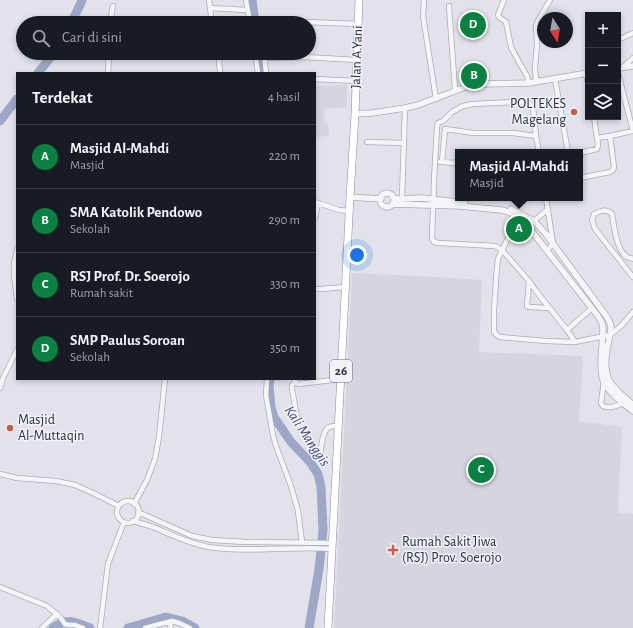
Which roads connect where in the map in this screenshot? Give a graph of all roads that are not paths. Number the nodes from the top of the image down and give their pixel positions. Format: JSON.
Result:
{"nodes":[{"id":1,"x":209,"y":0,"type":"edge"},
{"id":2,"x":246,"y":0,"type":"edge"},
{"id":3,"x":359,"y":0,"type":"edge"},
{"id":4,"x":424,"y":0,"type":"edge"},
{"id":5,"x":504,"y":0,"type":"edge"},
{"id":6,"x":550,"y":0,"type":"edge"},
{"id":7,"x":113,"y":6,"type":"dead end"},
{"id":8,"x":449,"y":6,"type":"dead end"},
{"id":9,"x":210,"y":8,"type":"junction"},
{"id":10,"x":247,"y":10,"type":"junction"},
{"id":11,"x":111,"y":16,"type":"edge"},
{"id":12,"x":211,"y":16,"type":"edge"},
{"id":13,"x":248,"y":16,"type":"edge"},
{"id":14,"x":316,"y":23,"type":"edge"},
{"id":15,"x":358,"y":24,"type":"junction"},
{"id":16,"x":633,"y":33,"type":"edge"},
{"id":17,"x":621,"y":39,"type":"edge"},
{"id":18,"x":316,"y":56,"type":"edge"},
{"id":19,"x":633,"y":58,"type":"edge"},
{"id":20,"x":108,"y":60,"type":"edge"},
{"id":21,"x":256,"y":60,"type":"edge"},
{"id":22,"x":264,"y":60,"type":"edge"},
{"id":23,"x":357,"y":60,"type":"junction"},
{"id":24,"x":218,"y":62,"type":"edge"},
{"id":25,"x":633,"y":66,"type":"edge"},
{"id":26,"x":621,"y":67,"type":"edge"},
{"id":27,"x":621,"y":68,"type":"edge"},
{"id":28,"x":108,"y":72,"type":"edge"},
{"id":29,"x":220,"y":72,"type":"edge"},
{"id":30,"x":258,"y":72,"type":"edge"},
{"id":31,"x":266,"y":72,"type":"edge"},
{"id":32,"x":585,"y":74,"type":"edge"},
{"id":33,"x":316,"y":79,"type":"edge"},
{"id":34,"x":555,"y":79,"type":"junction"},
{"id":35,"x":356,"y":81,"type":"junction"},
{"id":36,"x":536,"y":81,"type":"junction"},
{"id":37,"x":528,"y":83,"type":"junction"},
{"id":38,"x":621,"y":84,"type":"edge"},
{"id":39,"x":455,"y":90,"type":"junction"},
{"id":40,"x":436,"y":99,"type":"junction"},
{"id":41,"x":405,"y":108,"type":"junction"},
{"id":42,"x":355,"y":114,"type":"junction"},
{"id":43,"x":594,"y":120,"type":"edge"},
{"id":44,"x":443,"y":121,"type":"junction"},
{"id":45,"x":445,"y":129,"type":"junction"},
{"id":46,"x":633,"y":131,"type":"edge"},
{"id":47,"x":536,"y":136,"type":"junction"},
{"id":48,"x":610,"y":136,"type":"junction"},
{"id":49,"x":597,"y":138,"type":"junction"},
{"id":50,"x":367,"y":142,"type":"dead end"},
{"id":51,"x":404,"y":143,"type":"junction"},
{"id":52,"x":538,"y":149,"type":"edge"},
{"id":53,"x":567,"y":149,"type":"edge"},
{"id":54,"x":583,"y":152,"type":"edge"},
{"id":55,"x":436,"y":162,"type":"junction"},
{"id":56,"x":442,"y":162,"type":"junction"},
{"id":57,"x":455,"y":163,"type":"edge"},
{"id":58,"x":583,"y":177,"type":"edge"},
{"id":59,"x":350,"y":197,"type":"junction"},
{"id":60,"x":402,"y":198,"type":"junction"},
{"id":61,"x":381,"y":199,"type":"junction"},
{"id":62,"x":547,"y":201,"type":"edge"},
{"id":63,"x":393,"y":202,"type":"junction"},
{"id":64,"x":433,"y":202,"type":"junction"},
{"id":65,"x":316,"y":203,"type":"edge"},
{"id":66,"x":548,"y":209,"type":"junction"},
{"id":67,"x":349,"y":211,"type":"junction"},
{"id":68,"x":518,"y":217,"type":"junction"},
{"id":69,"x":534,"y":221,"type":"junction"},
{"id":70,"x":552,"y":243,"type":"junction"},
{"id":71,"x":502,"y":250,"type":"junction"},
{"id":72,"x":547,"y":251,"type":"junction"},
{"id":73,"x":16,"y":255,"type":"edge"},
{"id":74,"x":633,"y":259,"type":"edge"},
{"id":75,"x":633,"y":277,"type":"edge"},
{"id":76,"x":529,"y":281,"type":"junction"},
{"id":77,"x":345,"y":287,"type":"junction"},
{"id":78,"x":316,"y":289,"type":"edge"},
{"id":79,"x":16,"y":291,"type":"edge"},
{"id":80,"x":549,"y":308,"type":"junction"},
{"id":81,"x":592,"y":308,"type":"junction"},
{"id":82,"x":633,"y":312,"type":"edge"},
{"id":83,"x":567,"y":330,"type":"junction"},
{"id":84,"x":610,"y":335,"type":"junction"},
{"id":85,"x":603,"y":336,"type":"junction"},
{"id":86,"x":575,"y":342,"type":"junction"},
{"id":87,"x":16,"y":352,"type":"edge"},
{"id":88,"x":165,"y":380,"type":"edge"},
{"id":89,"x":267,"y":380,"type":"edge"},
{"id":90,"x":295,"y":380,"type":"edge"},
{"id":91,"x":341,"y":380,"type":"junction"},
{"id":92,"x":604,"y":381,"type":"junction"},
{"id":93,"x":0,"y":388,"type":"edge"},
{"id":94,"x":626,"y":401,"type":"junction"},
{"id":95,"x":633,"y":405,"type":"edge"},
{"id":96,"x":633,"y":411,"type":"edge"},
{"id":97,"x":297,"y":418,"type":"dead end"},
{"id":98,"x":339,"y":426,"type":"junction"},
{"id":99,"x":320,"y":456,"type":"dead end"},
{"id":100,"x":0,"y":474,"type":"edge"},
{"id":101,"x":134,"y":504,"type":"junction"},
{"id":102,"x":119,"y":506,"type":"junction"},
{"id":103,"x":138,"y":512,"type":"junction"},
{"id":104,"x":133,"y":521,"type":"junction"},
{"id":105,"x":124,"y":522,"type":"junction"},
{"id":106,"x":274,"y":542,"type":"junction"},
{"id":107,"x":302,"y":542,"type":"junction"},
{"id":108,"x":329,"y":546,"type":"junction"},
{"id":109,"x":276,"y":550,"type":"junction"},
{"id":110,"x":0,"y":588,"type":"edge"},
{"id":111,"x":59,"y":616,"type":"junction"},
{"id":112,"x":172,"y":621,"type":"junction"},
{"id":113,"x":100,"y":627,"type":"edge"},
{"id":114,"x":42,"y":628,"type":"edge"},
{"id":115,"x":83,"y":628,"type":"edge"},
{"id":116,"x":145,"y":628,"type":"edge"},
{"id":117,"x":170,"y":628,"type":"edge"},
{"id":118,"x":190,"y":628,"type":"edge"},
{"id":119,"x":328,"y":628,"type":"edge"}],
"edges":[{"from":1,"to":9,"type":"street"},
{"from":2,"to":10,"type":"street"},
{"from":3,"to":15,"type":"highway","name":"Jalan A.Yani","number":"26"},
{"from":4,"to":40,"type":"street"},
{"from":5,"to":37,"type":"street"},
{"from":6,"to":36,"type":"street"},
{"from":7,"to":11,"type":"street"},
{"from":8,"to":39,"type":"street"},
{"from":9,"to":10,"type":"street"},
{"from":9,"to":12,"type":"street"},
{"from":10,"to":13,"type":"street"},
{"from":14,"to":15,"type":"street"},
{"from":15,"to":23,"type":"highway","name":"Jalan A.Yani","number":"26"},
{"from":16,"to":17,"type":"street"},
{"from":18,"to":23,"type":"street"},
{"from":19,"to":26,"type":"street"},
{"from":20,"to":28,"type":"street"},
{"from":21,"to":30,"type":"street"},
{"from":22,"to":31,"type":"street"},
{"from":23,"to":35,"type":"highway","name":"Jalan A.Yani","number":"26"},
{"from":24,"to":29,"type":"street"},
{"from":25,"to":27,"type":"street"},
{"from":32,"to":34,"type":"street"},
{"from":33,"to":35,"type":"street"},
{"from":34,"to":36,"type":"street"},
{"from":34,"to":53,"type":"street"},
{"from":35,"to":42,"type":"highway","name":"Jalan A.Yani","number":"26"},
{"from":36,"to":37,"type":"street"},
{"from":37,"to":39,"type":"street"},
{"from":38,"to":46,"type":"street"},
{"from":39,"to":40,"type":"street"},
{"from":40,"to":41,"type":"street"},
{"from":41,"to":42,"type":"street"},
{"from":41,"to":51,"type":"street"},
{"from":42,"to":59,"type":"highway","number":"26"},
{"from":43,"to":49,"type":"street"},
{"from":44,"to":45,"type":"street"},
{"from":44,"to":47,"type":"street"},
{"from":44,"to":55,"type":"street"},
{"from":45,"to":47,"type":"street"},
{"from":45,"to":56,"type":"street"},
{"from":46,"to":48,"type":"street"},
{"from":47,"to":52,"type":"street"},
{"from":48,"to":49,"type":"street"},
{"from":48,"to":58,"type":"street"},
{"from":49,"to":54,"type":"street"},
{"from":50,"to":51,"type":"street"},
{"from":51,"to":60,"type":"street"},
{"from":55,"to":56,"type":"street"},
{"from":55,"to":64,"type":"street"},
{"from":56,"to":57,"type":"street"},
{"from":59,"to":61,"type":"street"},
{"from":59,"to":67,"type":"highway","number":"26"},
{"from":60,"to":63,"type":"street"},
{"from":60,"to":64,"type":"street"},
{"from":61,"to":63,"type":"street"},
{"from":61,"to":63,"type":"street"},
{"from":62,"to":66,"type":"street"},
{"from":63,"to":64,"type":"street"},
{"from":64,"to":68,"type":"street"},
{"from":64,"to":69,"type":"street"},
{"from":64,"to":71,"type":"street"},
{"from":65,"to":67,"type":"street"},
{"from":66,"to":69,"type":"street"},
{"from":66,"to":70,"type":"street"},
{"from":67,"to":77,"type":"highway","number":"26"},
{"from":68,"to":71,"type":"street"},
{"from":68,"to":72,"type":"street"},
{"from":69,"to":70,"type":"street"},
{"from":70,"to":72,"type":"street"},
{"from":70,"to":84,"type":"street"},
{"from":71,"to":76,"type":"street"},
{"from":71,"to":86,"type":"street"},
{"from":72,"to":81,"type":"street"},
{"from":73,"to":79,"type":"street"},
{"from":74,"to":75,"type":"street"},
{"from":76,"to":80,"type":"street"},
{"from":76,"to":80,"type":"street"},
{"from":77,"to":78,"type":"street"},
{"from":77,"to":91,"type":"highway","number":"26"},
{"from":80,"to":83,"type":"street"},
{"from":81,"to":83,"type":"street"},
{"from":81,"to":85,"type":"street"},
{"from":82,"to":84,"type":"street"},
{"from":83,"to":86,"type":"street"},
{"from":84,"to":85,"type":"street"},
{"from":84,"to":94,"type":"street"},
{"from":85,"to":86,"type":"street"},
{"from":85,"to":92,"type":"street"},
{"from":87,"to":93,"type":"street"},
{"from":88,"to":101,"type":"street"},
{"from":89,"to":107,"type":"street"},
{"from":90,"to":91,"type":"street"},
{"from":90,"to":97,"type":"street"},
{"from":91,"to":98,"type":"highway","number":"26"},
{"from":92,"to":94,"type":"street"},
{"from":92,"to":94,"type":"street"},
{"from":94,"to":95,"type":"street"},
{"from":94,"to":96,"type":"street"},
{"from":98,"to":99,"type":"street"},
{"from":98,"to":108,"type":"highway","number":"26"},
{"from":100,"to":102,"type":"street"},
{"from":101,"to":102,"type":"street"},
{"from":101,"to":103,"type":"street"},
{"from":102,"to":105,"type":"street"},
{"from":103,"to":104,"type":"street"},
{"from":103,"to":106,"type":"street"},
{"from":104,"to":105,"type":"street"},
{"from":104,"to":109,"type":"street"},
{"from":105,"to":113,"type":"street"},
{"from":106,"to":107,"type":"street"},
{"from":106,"to":109,"type":"street"},
{"from":107,"to":108,"type":"street"},
{"from":108,"to":109,"type":"street"},
{"from":108,"to":119,"type":"highway","number":"26"},
{"from":110,"to":111,"type":"street"},
{"from":111,"to":114,"type":"street"},
{"from":111,"to":115,"type":"street"},
{"from":112,"to":116,"type":"street"},
{"from":112,"to":117,"type":"street"},
{"from":112,"to":118,"type":"street"}]}
